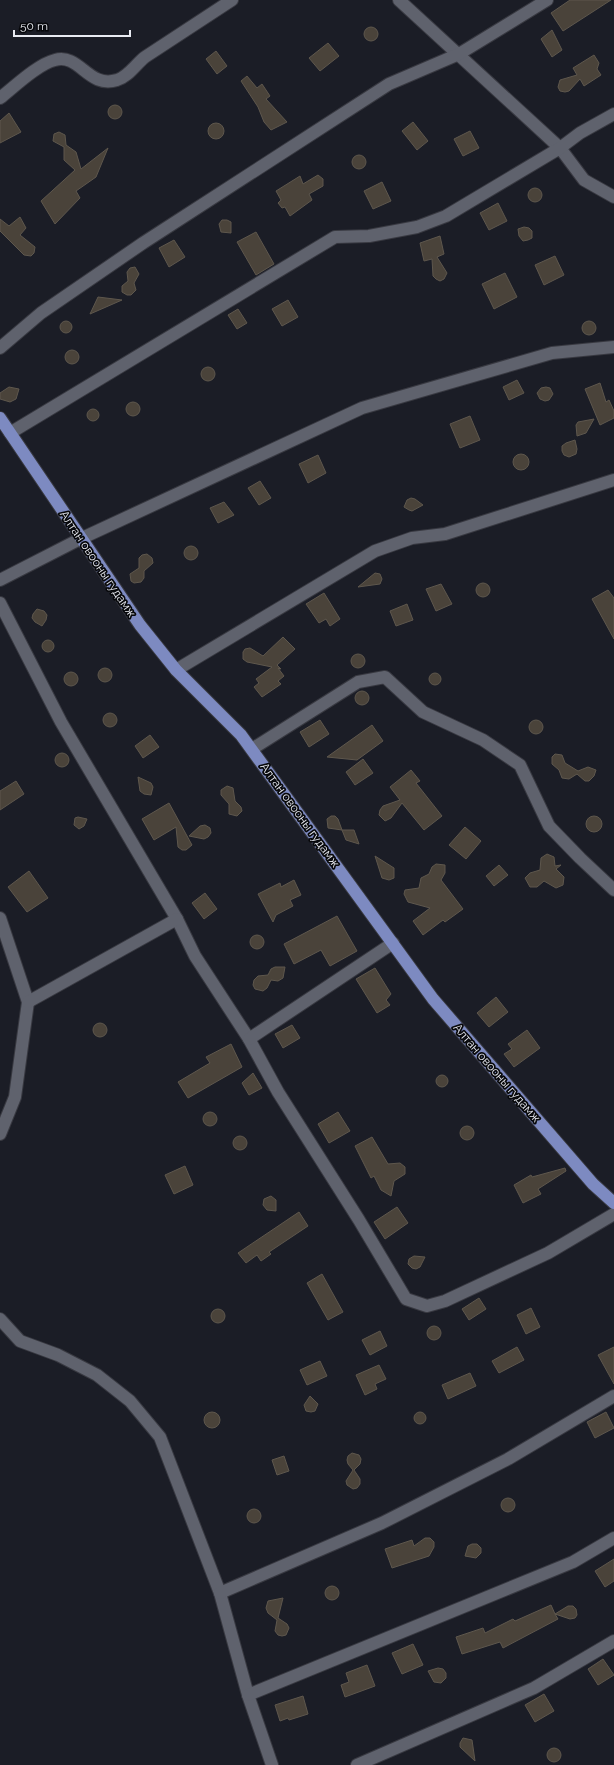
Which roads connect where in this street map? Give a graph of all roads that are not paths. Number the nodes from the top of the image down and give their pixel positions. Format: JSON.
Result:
{"nodes":[{"id":1,"x":232,"y":0,"type":"edge"},
{"id":2,"x":399,"y":0,"type":"edge"},
{"id":3,"x":547,"y":0,"type":"edge"},
{"id":4,"x":459,"y":54,"type":"junction"},
{"id":5,"x":0,"y":98,"type":"edge"},
{"id":6,"x":614,"y":114,"type":"edge"},
{"id":7,"x":560,"y":148,"type":"junction"},
{"id":8,"x":614,"y":197,"type":"edge"},
{"id":9,"x":614,"y":347,"type":"edge"},
{"id":10,"x":0,"y":348,"type":"edge"},
{"id":11,"x":0,"y":418,"type":"edge"},
{"id":12,"x":10,"y":433,"type":"junction"},
{"id":13,"x":614,"y":480,"type":"edge"},
{"id":14,"x":80,"y":539,"type":"junction"},
{"id":15,"x":0,"y":580,"type":"edge"},
{"id":16,"x":0,"y":603,"type":"edge"},
{"id":17,"x":176,"y":670,"type":"junction"},
{"id":18,"x":252,"y":750,"type":"junction"},
{"id":19,"x":614,"y":890,"type":"edge"},
{"id":20,"x":0,"y":918,"type":"edge"},
{"id":21,"x":177,"y":919,"type":"junction"},
{"id":22,"x":393,"y":943,"type":"junction"},
{"id":23,"x":28,"y":1002,"type":"junction"},
{"id":24,"x":249,"y":1039,"type":"junction"},
{"id":25,"x":0,"y":1134,"type":"edge"},
{"id":26,"x":614,"y":1203,"type":"edge"},
{"id":27,"x":614,"y":1214,"type":"edge"},
{"id":28,"x":0,"y":1319,"type":"edge"},
{"id":29,"x":614,"y":1396,"type":"edge"},
{"id":30,"x":614,"y":1538,"type":"edge"},
{"id":31,"x":220,"y":1593,"type":"junction"},
{"id":32,"x":614,"y":1641,"type":"edge"},
{"id":33,"x":248,"y":1695,"type":"junction"},
{"id":34,"x":272,"y":1765,"type":"edge"},
{"id":35,"x":357,"y":1765,"type":"edge"}],
"edges":[{"from":1,"to":5,"type":"street"},
{"from":2,"to":4,"type":"street"},
{"from":3,"to":4,"type":"street"},
{"from":4,"to":7,"type":"street"},
{"from":4,"to":10,"type":"street"},
{"from":6,"to":7,"type":"street"},
{"from":7,"to":8,"type":"street"},
{"from":7,"to":12,"type":"street"},
{"from":9,"to":14,"type":"street"},
{"from":11,"to":12,"type":"main road","name":"Алтан овооны гудамж"},
{"from":12,"to":14,"type":"main road","name":"Алтан овооны гудамж"},
{"from":13,"to":17,"type":"street"},
{"from":14,"to":15,"type":"street"},
{"from":14,"to":17,"type":"main road","name":"Алтан овооны гудамж"},
{"from":16,"to":21,"type":"street"},
{"from":17,"to":18,"type":"main road","name":"Алтан овооны гудамж"},
{"from":18,"to":19,"type":"street"},
{"from":18,"to":22,"type":"main road","name":"Алтан овооны гудамж"},
{"from":20,"to":23,"type":"street"},
{"from":21,"to":23,"type":"street"},
{"from":21,"to":24,"type":"street"},
{"from":22,"to":24,"type":"street"},
{"from":22,"to":26,"type":"main road","name":"Алтан овооны гудамж"},
{"from":23,"to":25,"type":"street"},
{"from":24,"to":27,"type":"street"},
{"from":28,"to":31,"type":"street"},
{"from":29,"to":31,"type":"street"},
{"from":30,"to":33,"type":"street"},
{"from":31,"to":33,"type":"street"},
{"from":32,"to":35,"type":"street"},
{"from":33,"to":34,"type":"street"}]}
